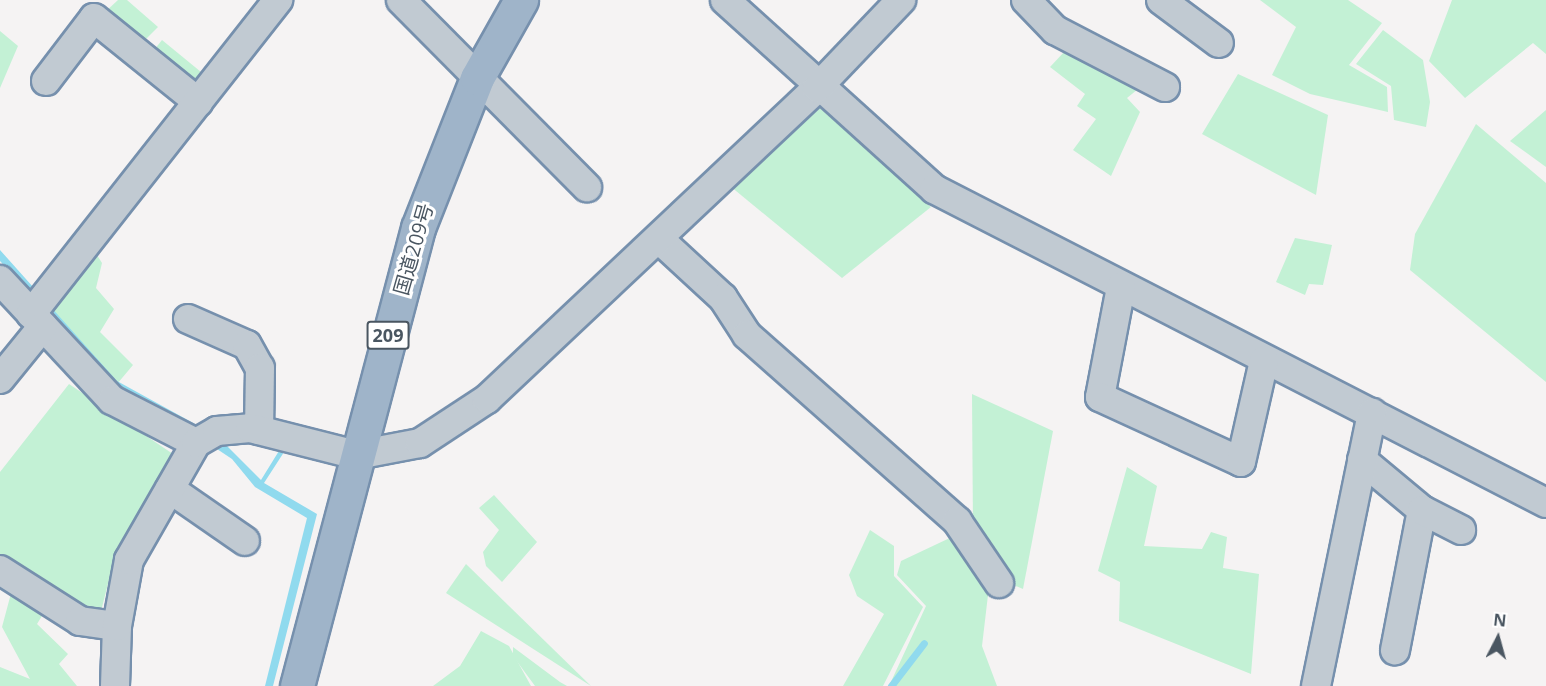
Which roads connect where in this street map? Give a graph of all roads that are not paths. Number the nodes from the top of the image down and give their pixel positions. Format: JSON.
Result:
{"nodes":[{"id":1,"x":278,"y":0,"type":"edge"},
{"id":2,"x":401,"y":0,"type":"edge"},
{"id":3,"x":521,"y":0,"type":"edge"},
{"id":4,"x":725,"y":0,"type":"edge"},
{"id":5,"x":901,"y":0,"type":"edge"},
{"id":6,"x":1026,"y":0,"type":"edge"},
{"id":7,"x":1161,"y":0,"type":"edge"},
{"id":8,"x":99,"y":9,"type":"edge"},
{"id":9,"x":1220,"y":43,"type":"dead end"},
{"id":10,"x":477,"y":78,"type":"junction"},
{"id":11,"x":46,"y":81,"type":"dead end"},
{"id":12,"x":1165,"y":87,"type":"dead end"},
{"id":13,"x":817,"y":88,"type":"junction"},
{"id":14,"x":198,"y":102,"type":"junction"},
{"id":15,"x":587,"y":187,"type":"dead end"},
{"id":16,"x":659,"y":239,"type":"junction"},
{"id":17,"x":0,"y":280,"type":"edge"},
{"id":18,"x":1121,"y":287,"type":"junction"},
{"id":19,"x":188,"y":319,"type":"dead end"},
{"id":20,"x":37,"y":320,"type":"junction"},
{"id":21,"x":1264,"y":361,"type":"junction"},
{"id":22,"x":0,"y":379,"type":"edge"},
{"id":23,"x":1372,"y":413,"type":"junction"},
{"id":24,"x":259,"y":430,"type":"junction"},
{"id":25,"x":196,"y":443,"type":"junction"},
{"id":26,"x":357,"y":455,"type":"junction"},
{"id":27,"x":1362,"y":460,"type":"junction"},
{"id":28,"x":170,"y":489,"type":"junction"},
{"id":29,"x":1546,"y":503,"type":"edge"},
{"id":30,"x":1422,"y":510,"type":"junction"},
{"id":31,"x":1461,"y":530,"type":"dead end"},
{"id":32,"x":245,"y":541,"type":"dead end"},
{"id":33,"x":0,"y":570,"type":"edge"},
{"id":34,"x":999,"y":583,"type":"dead end"},
{"id":35,"x":117,"y":626,"type":"junction"},
{"id":36,"x":1395,"y":650,"type":"dead end"},
{"id":37,"x":115,"y":686,"type":"edge"},
{"id":38,"x":297,"y":686,"type":"edge"},
{"id":39,"x":1316,"y":686,"type":"edge"}],
"edges":[{"from":1,"to":14,"type":"street"},
{"from":2,"to":10,"type":"street"},
{"from":3,"to":10,"type":"highway","name":"国道209号","number":"209"},
{"from":4,"to":13,"type":"street"},
{"from":5,"to":13,"type":"street"},
{"from":6,"to":12,"type":"street"},
{"from":7,"to":9,"type":"street"},
{"from":8,"to":11,"type":"street"},
{"from":8,"to":14,"type":"street"},
{"from":10,"to":15,"type":"street"},
{"from":10,"to":26,"type":"highway","name":"国道209号","number":"209"},
{"from":13,"to":16,"type":"street"},
{"from":13,"to":18,"type":"street"},
{"from":14,"to":20,"type":"street"},
{"from":16,"to":26,"type":"street"},
{"from":16,"to":34,"type":"street"},
{"from":17,"to":20,"type":"street"},
{"from":18,"to":21,"type":"street"},
{"from":18,"to":21,"type":"street"},
{"from":19,"to":24,"type":"street"},
{"from":20,"to":22,"type":"street"},
{"from":20,"to":25,"type":"street"},
{"from":21,"to":23,"type":"street"},
{"from":23,"to":27,"type":"street"},
{"from":23,"to":29,"type":"street"},
{"from":24,"to":25,"type":"street"},
{"from":24,"to":26,"type":"street"},
{"from":25,"to":28,"type":"street"},
{"from":26,"to":38,"type":"highway","name":"国道209号","number":"209"},
{"from":27,"to":30,"type":"street"},
{"from":27,"to":39,"type":"street"},
{"from":28,"to":32,"type":"street"},
{"from":28,"to":35,"type":"street"},
{"from":30,"to":31,"type":"street"},
{"from":30,"to":36,"type":"street"},
{"from":33,"to":35,"type":"street"},
{"from":35,"to":37,"type":"street"}]}
